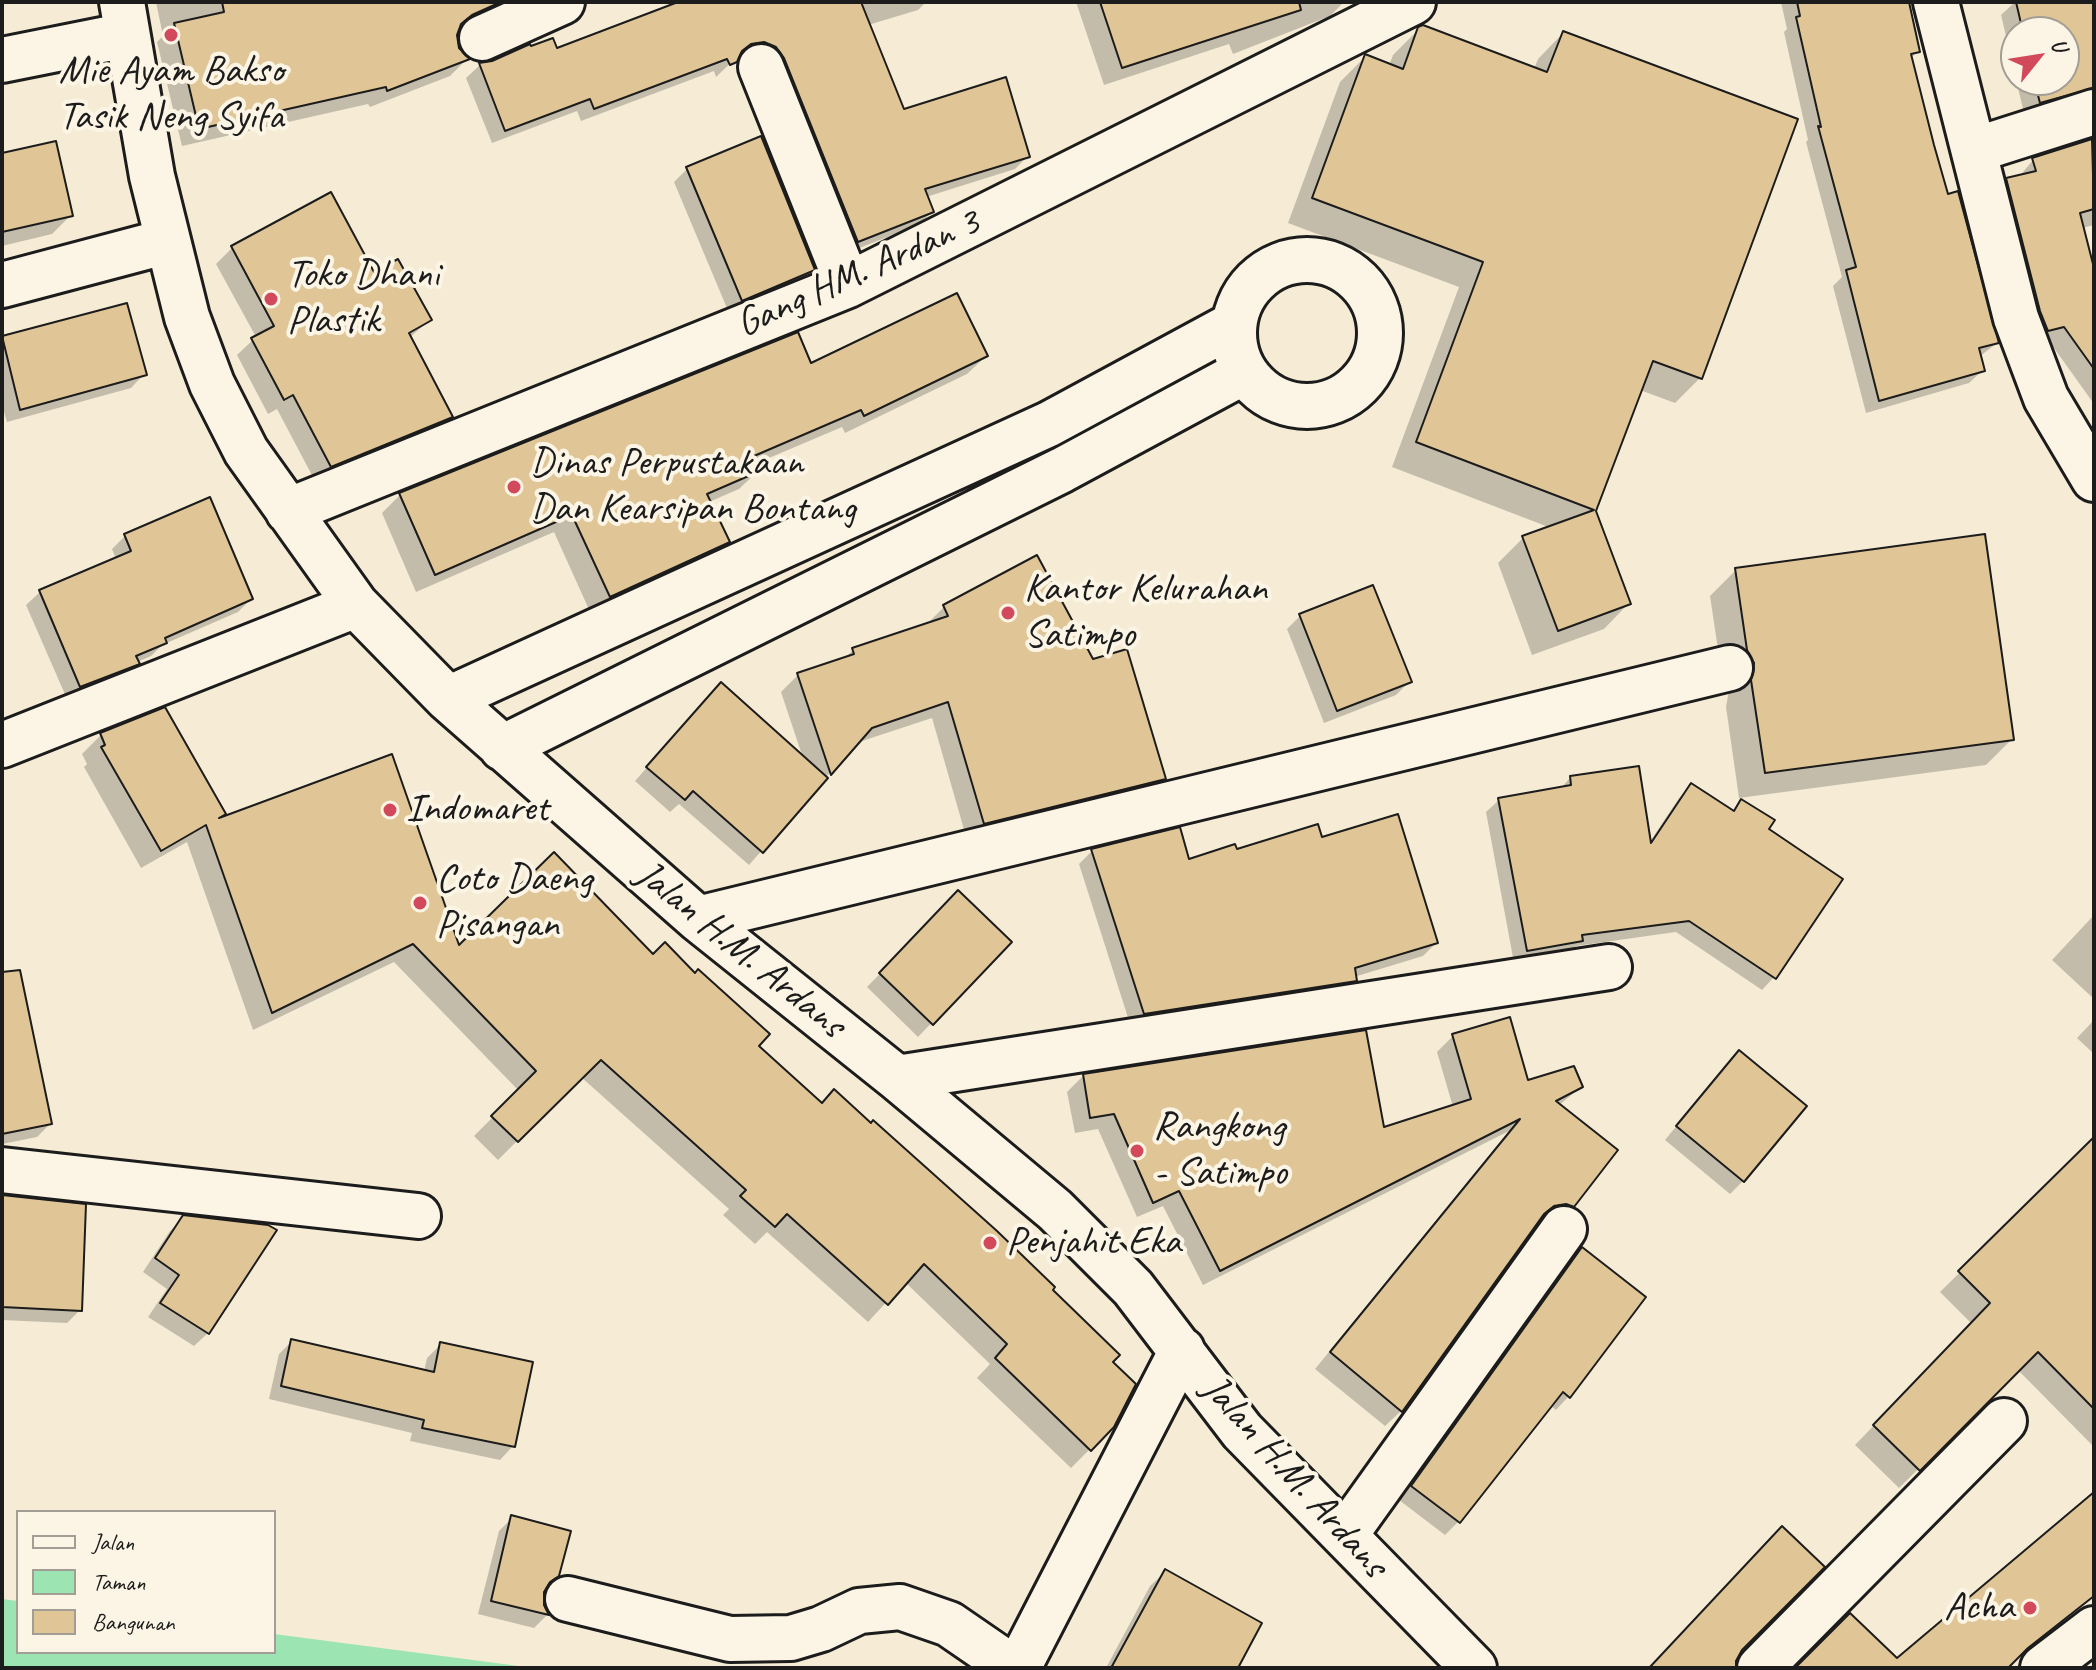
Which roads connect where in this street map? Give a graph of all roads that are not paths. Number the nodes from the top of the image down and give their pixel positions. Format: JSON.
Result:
{"nodes":[{"id":1,"x":562,"y":2,"type":"edge"},
{"id":2,"x":1413,"y":2,"type":"edge"},
{"id":3,"x":1936,"y":2,"type":"edge"},
{"id":4,"x":124,"y":19,"type":"edge"},
{"id":5,"x":482,"y":38,"type":"dead end"},
{"id":6,"x":2,"y":60,"type":"edge"},
{"id":7,"x":761,"y":67,"type":"dead end"},
{"id":8,"x":2094,"y":112,"type":"edge"},
{"id":9,"x":1975,"y":150,"type":"junction"},
{"id":10,"x":168,"y":241,"type":"junction"},
{"id":11,"x":2,"y":285,"type":"edge"},
{"id":12,"x":848,"y":285,"type":"junction"},
{"id":13,"x":1234,"y":324,"type":"junction"},
{"id":14,"x":1244,"y":372,"type":"junction"},
{"id":15,"x":2094,"y":479,"type":"edge"},
{"id":16,"x":288,"y":511,"type":"junction"},
{"id":17,"x":356,"y":605,"type":"junction"},
{"id":18,"x":1730,"y":668,"type":"dead end"},
{"id":19,"x":448,"y":699,"type":"junction"},
{"id":20,"x":2,"y":745,"type":"edge"},
{"id":21,"x":502,"y":748,"type":"junction"},
{"id":22,"x":698,"y":919,"type":"junction"},
{"id":23,"x":1609,"y":967,"type":"dead end"},
{"id":24,"x":897,"y":1078,"type":"junction"},
{"id":25,"x":2,"y":1170,"type":"edge"},
{"id":26,"x":418,"y":1216,"type":"dead end"},
{"id":27,"x":1564,"y":1229,"type":"dead end"},
{"id":28,"x":1182,"y":1350,"type":"junction"},
{"id":29,"x":2004,"y":1421,"type":"dead end"},
{"id":30,"x":1345,"y":1535,"type":"junction"},
{"id":31,"x":568,"y":1599,"type":"dead end"},
{"id":32,"x":2094,"y":1629,"type":"edge"},
{"id":33,"x":1015,"y":1668,"type":"edge"},
{"id":34,"x":1474,"y":1668,"type":"edge"},
{"id":35,"x":1760,"y":1668,"type":"edge"},
{"id":36,"x":2043,"y":1668,"type":"edge"}],
"edges":[{"from":1,"to":5,"type":"street"},
{"from":2,"to":12,"type":"street","name":"Gang HM. Ardan 3"},
{"from":3,"to":9,"type":"street"},
{"from":4,"to":6,"type":"street"},
{"from":4,"to":10,"type":"street","name":"Jalan H.M. Ardans"},
{"from":7,"to":12,"type":"street"},
{"from":8,"to":9,"type":"street"},
{"from":9,"to":15,"type":"street"},
{"from":10,"to":11,"type":"street"},
{"from":10,"to":16,"type":"street","name":"Jalan H.M. Ardans"},
{"from":12,"to":16,"type":"street","name":"Gang HM. Ardan 3"},
{"from":13,"to":14,"type":"street"},
{"from":13,"to":14,"type":"street"},
{"from":13,"to":19,"type":"street"},
{"from":14,"to":21,"type":"street"},
{"from":16,"to":17,"type":"street","name":"Jalan H.M. Ardans"},
{"from":17,"to":19,"type":"street","name":"Jalan H.M. Ardans"},
{"from":17,"to":20,"type":"street"},
{"from":18,"to":22,"type":"street"},
{"from":19,"to":21,"type":"street","name":"Jalan H.M. Ardans"},
{"from":21,"to":22,"type":"street","name":"Jalan H.M. Ardans"},
{"from":22,"to":24,"type":"street","name":"Jalan H.M. Ardans"},
{"from":23,"to":24,"type":"street"},
{"from":24,"to":28,"type":"street","name":"Jalan H.M. Ardans"},
{"from":25,"to":26,"type":"street"},
{"from":27,"to":30,"type":"street"},
{"from":28,"to":30,"type":"street","name":"Jalan H.M. Ardans"},
{"from":28,"to":33,"type":"street"},
{"from":29,"to":35,"type":"street"},
{"from":30,"to":34,"type":"street","name":"Jalan H.M. Ardans"},
{"from":31,"to":33,"type":"street"},
{"from":32,"to":36,"type":"street"}]}
